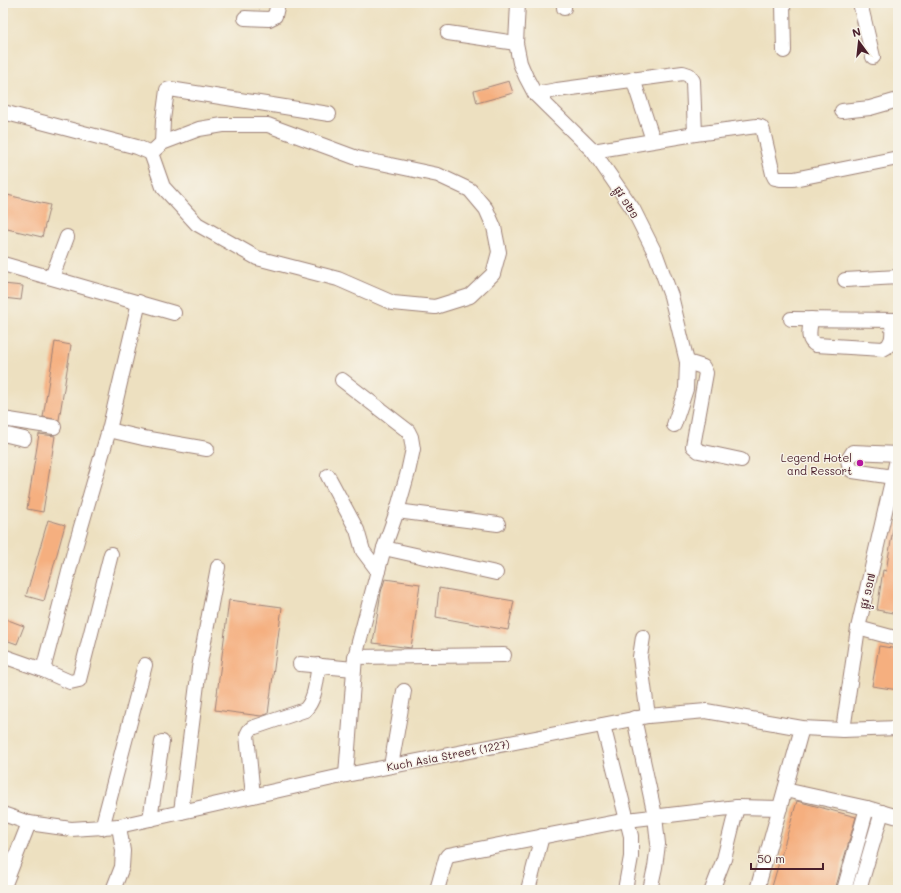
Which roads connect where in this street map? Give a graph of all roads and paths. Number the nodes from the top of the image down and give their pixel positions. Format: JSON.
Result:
{"nodes":[{"id":1,"x":278,"y":3,"type":"edge"},
{"id":2,"x":518,"y":3,"type":"edge"},
{"id":3,"x":783,"y":3,"type":"edge"},
{"id":4,"x":860,"y":3,"type":"edge"},
{"id":5,"x":245,"y":18,"type":"dead end"},
{"id":6,"x":448,"y":33,"type":"dead end"},
{"id":7,"x":516,"y":42,"type":"junction"},
{"id":8,"x":784,"y":51,"type":"dead end"},
{"id":9,"x":873,"y":57,"type":"dead end"},
{"id":10,"x":634,"y":79,"type":"junction"},
{"id":11,"x":535,"y":94,"type":"junction"},
{"id":12,"x":898,"y":100,"type":"edge"},
{"id":13,"x":842,"y":111,"type":"dead end"},
{"id":14,"x":3,"y":112,"type":"edge"},
{"id":15,"x":328,"y":114,"type":"dead end"},
{"id":16,"x":695,"y":134,"type":"junction"},
{"id":17,"x":653,"y":140,"type":"junction"},
{"id":18,"x":162,"y":143,"type":"junction"},
{"id":19,"x":593,"y":151,"type":"junction"},
{"id":20,"x":151,"y":152,"type":"junction"},
{"id":21,"x":898,"y":158,"type":"edge"},
{"id":22,"x":67,"y":237,"type":"dead end"},
{"id":23,"x":3,"y":264,"type":"edge"},
{"id":24,"x":52,"y":277,"type":"junction"},
{"id":25,"x":898,"y":277,"type":"edge"},
{"id":26,"x":845,"y":280,"type":"dead end"},
{"id":27,"x":140,"y":302,"type":"junction"},
{"id":28,"x":174,"y":313,"type":"dead end"},
{"id":29,"x":791,"y":319,"type":"dead end"},
{"id":30,"x":811,"y":319,"type":"junction"},
{"id":31,"x":895,"y":320,"type":"edge"},
{"id":32,"x":687,"y":362,"type":"junction"},
{"id":33,"x":342,"y":380,"type":"dead end"},
{"id":34,"x":3,"y":419,"type":"edge"},
{"id":35,"x":674,"y":425,"type":"dead end"},
{"id":36,"x":54,"y":427,"type":"dead end"},
{"id":37,"x":109,"y":430,"type":"junction"},
{"id":38,"x":3,"y":434,"type":"edge"},
{"id":39,"x":24,"y":438,"type":"dead end"},
{"id":40,"x":207,"y":449,"type":"dead end"},
{"id":41,"x":898,"y":454,"type":"edge"},
{"id":42,"x":741,"y":460,"type":"dead end"},
{"id":43,"x":328,"y":476,"type":"dead end"},
{"id":44,"x":893,"y":477,"type":"junction"},
{"id":45,"x":397,"y":511,"type":"junction"},
{"id":46,"x":498,"y":524,"type":"dead end"},
{"id":47,"x":384,"y":548,"type":"junction"},
{"id":48,"x":111,"y":554,"type":"dead end"},
{"id":49,"x":218,"y":567,"type":"dead end"},
{"id":50,"x":378,"y":571,"type":"junction"},
{"id":51,"x":496,"y":573,"type":"dead end"},
{"id":52,"x":858,"y":628,"type":"junction"},
{"id":53,"x":643,"y":637,"type":"dead end"},
{"id":54,"x":895,"y":638,"type":"dead end"},
{"id":55,"x":504,"y":655,"type":"dead end"},
{"id":56,"x":3,"y":656,"type":"edge"},
{"id":57,"x":355,"y":663,"type":"junction"},
{"id":58,"x":300,"y":664,"type":"dead end"},
{"id":59,"x":145,"y":665,"type":"dead end"},
{"id":60,"x":319,"y":665,"type":"junction"},
{"id":61,"x":43,"y":670,"type":"junction"},
{"id":62,"x":404,"y":691,"type":"dead end"},
{"id":63,"x":648,"y":716,"type":"junction"},
{"id":64,"x":634,"y":718,"type":"junction"},
{"id":65,"x":603,"y":725,"type":"junction"},
{"id":66,"x":802,"y":728,"type":"junction"},
{"id":67,"x":898,"y":728,"type":"edge"},
{"id":68,"x":843,"y":730,"type":"junction"},
{"id":69,"x":162,"y":742,"type":"dead end"},
{"id":70,"x":391,"y":766,"type":"junction"},
{"id":71,"x":346,"y":775,"type":"junction"},
{"id":72,"x":785,"y":790,"type":"junction"},
{"id":73,"x":253,"y":796,"type":"junction"},
{"id":74,"x":737,"y":807,"type":"junction"},
{"id":75,"x":780,"y":808,"type":"junction"},
{"id":76,"x":867,"y":808,"type":"junction"},
{"id":77,"x":181,"y":812,"type":"junction"},
{"id":78,"x":882,"y":812,"type":"junction"},
{"id":79,"x":3,"y":814,"type":"edge"},
{"id":80,"x":655,"y":816,"type":"junction"},
{"id":81,"x":898,"y":817,"type":"edge"},
{"id":82,"x":150,"y":819,"type":"junction"},
{"id":83,"x":627,"y":820,"type":"junction"},
{"id":84,"x":29,"y":823,"type":"junction"},
{"id":85,"x":120,"y":826,"type":"junction"},
{"id":86,"x":102,"y":828,"type":"junction"},
{"id":87,"x":542,"y":836,"type":"junction"},
{"id":88,"x":3,"y":889,"type":"edge"},
{"id":89,"x":113,"y":890,"type":"edge"},
{"id":90,"x":438,"y":890,"type":"edge"},
{"id":91,"x":528,"y":890,"type":"edge"},
{"id":92,"x":625,"y":890,"type":"edge"},
{"id":93,"x":650,"y":890,"type":"edge"},
{"id":94,"x":712,"y":890,"type":"edge"},
{"id":95,"x":757,"y":890,"type":"edge"},
{"id":96,"x":844,"y":890,"type":"edge"},
{"id":97,"x":859,"y":890,"type":"edge"}],
"edges":[{"from":1,"to":5,"type":"street"},
{"from":2,"to":7,"type":"street","name":"ផ្លូវ ១២១"},
{"from":3,"to":8,"type":"street"},
{"from":4,"to":9,"type":"street"},
{"from":6,"to":7,"type":"street"},
{"from":7,"to":11,"type":"street","name":"ផ្លូវ ១២១"},
{"from":10,"to":11,"type":"street"},
{"from":10,"to":16,"type":"street"},
{"from":10,"to":17,"type":"street"},
{"from":11,"to":19,"type":"street","name":"ផ្លូវ ១២១"},
{"from":12,"to":13,"type":"street"},
{"from":14,"to":20,"type":"street"},
{"from":15,"to":18,"type":"street"},
{"from":16,"to":17,"type":"street"},
{"from":16,"to":21,"type":"street"},
{"from":17,"to":19,"type":"street"},
{"from":18,"to":20,"type":"street"},
{"from":18,"to":20,"type":"street"},
{"from":19,"to":32,"type":"street","name":"ផ្លូវ ១២១"},
{"from":22,"to":24,"type":"street"},
{"from":23,"to":24,"type":"street"},
{"from":24,"to":27,"type":"street"},
{"from":25,"to":26,"type":"street"},
{"from":27,"to":28,"type":"street"},
{"from":27,"to":37,"type":"street"},
{"from":29,"to":30,"type":"street"},
{"from":30,"to":31,"type":"street"},
{"from":30,"to":31,"type":"street"},
{"from":32,"to":35,"type":"street","name":"ផ្លូវ ១២១"},
{"from":32,"to":42,"type":"street"},
{"from":33,"to":45,"type":"street"},
{"from":34,"to":36,"type":"street"},
{"from":37,"to":40,"type":"street"},
{"from":37,"to":61,"type":"street"},
{"from":38,"to":39,"type":"street"},
{"from":41,"to":44,"type":"street","name":"ផ្លូវ ១១៧"},
{"from":41,"to":44,"type":"street"},
{"from":43,"to":50,"type":"street"},
{"from":44,"to":52,"type":"street","name":"ផ្លូវ ១១៧"},
{"from":45,"to":46,"type":"street"},
{"from":45,"to":47,"type":"street"},
{"from":47,"to":50,"type":"street"},
{"from":47,"to":51,"type":"street"},
{"from":48,"to":61,"type":"street"},
{"from":49,"to":77,"type":"street"},
{"from":50,"to":57,"type":"street"},
{"from":52,"to":54,"type":"street"},
{"from":52,"to":68,"type":"street","name":"ផ្លូវ ១១៧"},
{"from":53,"to":63,"type":"street"},
{"from":55,"to":57,"type":"street"},
{"from":56,"to":61,"type":"street"},
{"from":57,"to":60,"type":"street"},
{"from":57,"to":71,"type":"street"},
{"from":58,"to":60,"type":"street"},
{"from":59,"to":86,"type":"street"},
{"from":60,"to":73,"type":"street"},
{"from":62,"to":70,"type":"street"},
{"from":63,"to":64,"type":"street","name":"Kuch Asia Street (1227)"},
{"from":63,"to":66,"type":"street","name":"Kuch Asia Street (1227)"},
{"from":64,"to":65,"type":"street","name":"Kuch Asia Street (1227)"},
{"from":64,"to":80,"type":"street"},
{"from":65,"to":70,"type":"street","name":"Kuch Asia Street (1227)"},
{"from":65,"to":83,"type":"street"},
{"from":66,"to":68,"type":"street","name":"Kuch Asia Street (1227)"},
{"from":66,"to":72,"type":"street"},
{"from":67,"to":68,"type":"street","name":"Kuch Asia Street (1227)"},
{"from":69,"to":82,"type":"street"},
{"from":70,"to":71,"type":"street","name":"Kuch Asia Street (1227)"},
{"from":71,"to":73,"type":"street","name":"Kuch Asia Street (1227)"},
{"from":72,"to":75,"type":"street"},
{"from":72,"to":76,"type":"street"},
{"from":73,"to":77,"type":"street","name":"Kuch Asia Street (1227)"},
{"from":74,"to":75,"type":"street"},
{"from":74,"to":80,"type":"street"},
{"from":74,"to":94,"type":"street"},
{"from":75,"to":95,"type":"street"},
{"from":76,"to":78,"type":"street"},
{"from":76,"to":96,"type":"street"},
{"from":77,"to":82,"type":"street","name":"Kuch Asia Street (1227)"},
{"from":78,"to":81,"type":"street"},
{"from":78,"to":97,"type":"street"},
{"from":79,"to":84,"type":"street","name":"Kuch Asia Street (1227)"},
{"from":80,"to":83,"type":"street"},
{"from":80,"to":93,"type":"street"},
{"from":82,"to":85,"type":"street","name":"Kuch Asia Street (1227)"},
{"from":83,"to":87,"type":"street"},
{"from":83,"to":92,"type":"street"},
{"from":84,"to":86,"type":"street","name":"Kuch Asia Street (1227)"},
{"from":84,"to":88,"type":"street"},
{"from":85,"to":86,"type":"street","name":"Kuch Asia Street (1227)"},
{"from":85,"to":89,"type":"street"},
{"from":87,"to":90,"type":"street"},
{"from":87,"to":91,"type":"street"}]}
